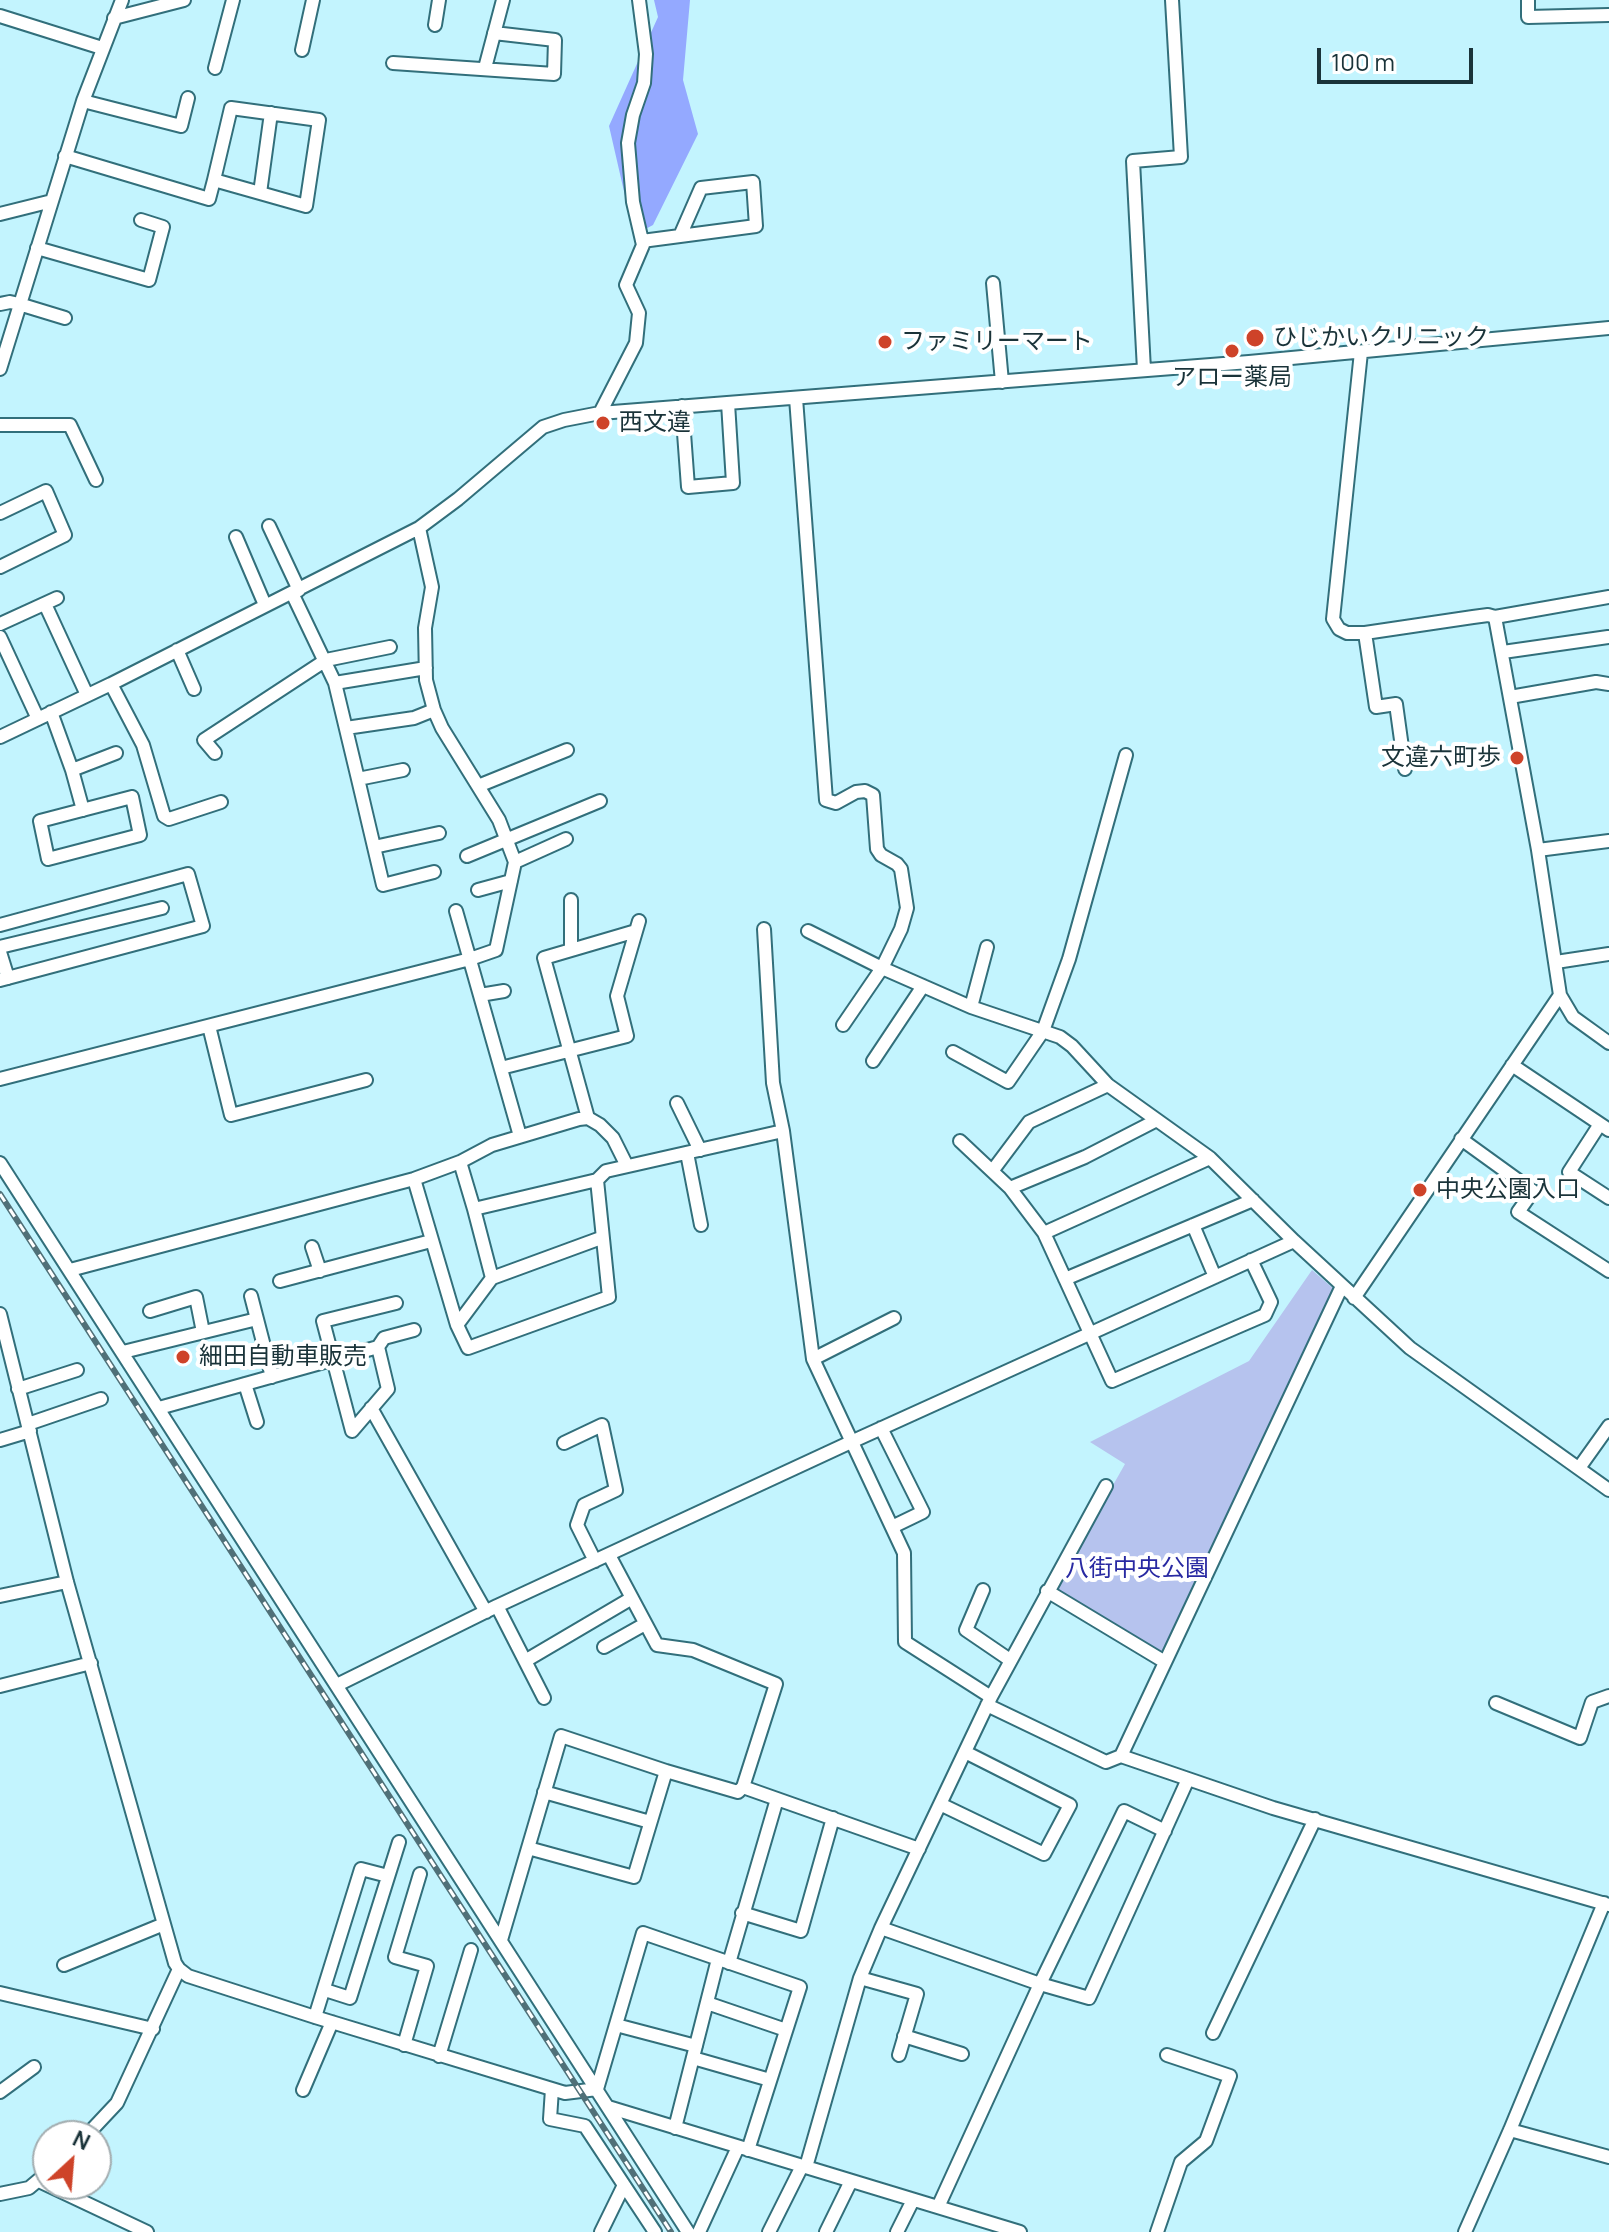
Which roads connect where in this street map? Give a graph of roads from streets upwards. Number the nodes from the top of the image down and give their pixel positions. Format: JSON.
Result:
{"nodes":[{"id":1,"x":122,"y":0,"type":"edge"},
{"id":2,"x":184,"y":0,"type":"edge"},
{"id":3,"x":233,"y":0,"type":"edge"},
{"id":4,"x":313,"y":0,"type":"edge"},
{"id":5,"x":439,"y":0,"type":"edge"},
{"id":6,"x":503,"y":0,"type":"edge"},
{"id":7,"x":639,"y":0,"type":"edge"},
{"id":8,"x":1172,"y":0,"type":"edge"},
{"id":9,"x":1528,"y":0,"type":"edge"},
{"id":10,"x":1609,"y":15,"type":"edge"},
{"id":11,"x":0,"y":16,"type":"edge"},
{"id":12,"x":114,"y":18,"type":"junction"},
{"id":13,"x":435,"y":25,"type":"dead end"},
{"id":14,"x":494,"y":33,"type":"junction"},
{"id":15,"x":102,"y":48,"type":"junction"},
{"id":16,"x":302,"y":50,"type":"dead end"},
{"id":17,"x":393,"y":63,"type":"dead end"},
{"id":18,"x":215,"y":68,"type":"dead end"},
{"id":19,"x":485,"y":68,"type":"junction"},
{"id":20,"x":188,"y":98,"type":"dead end"},
{"id":21,"x":83,"y":101,"type":"junction"},
{"id":22,"x":271,"y":113,"type":"junction"},
{"id":23,"x":65,"y":156,"type":"junction"},
{"id":24,"x":214,"y":180,"type":"junction"},
{"id":25,"x":260,"y":193,"type":"junction"},
{"id":26,"x":52,"y":201,"type":"junction"},
{"id":27,"x":0,"y":214,"type":"edge"},
{"id":28,"x":141,"y":220,"type":"dead end"},
{"id":29,"x":680,"y":236,"type":"junction"},
{"id":30,"x":642,"y":241,"type":"junction"},
{"id":31,"x":37,"y":248,"type":"junction"},
{"id":32,"x":993,"y":283,"type":"dead end"},
{"id":33,"x":0,"y":304,"type":"edge"},
{"id":34,"x":19,"y":304,"type":"junction"},
{"id":35,"x":65,"y":318,"type":"dead end"},
{"id":36,"x":1609,"y":328,"type":"edge"},
{"id":37,"x":1361,"y":352,"type":"junction"},
{"id":38,"x":1,"y":361,"type":"edge"},
{"id":39,"x":1144,"y":370,"type":"junction"},
{"id":40,"x":1002,"y":382,"type":"junction"},
{"id":41,"x":796,"y":398,"type":"junction"},
{"id":42,"x":728,"y":403,"type":"junction"},
{"id":43,"x":682,"y":406,"type":"junction"},
{"id":44,"x":600,"y":413,"type":"junction"},
{"id":45,"x":0,"y":425,"type":"edge"},
{"id":46,"x":96,"y":480,"type":"dead end"},
{"id":47,"x":0,"y":513,"type":"edge"},
{"id":48,"x":269,"y":526,"type":"dead end"},
{"id":49,"x":419,"y":528,"type":"junction"},
{"id":50,"x":236,"y":537,"type":"dead end"},
{"id":51,"x":0,"y":567,"type":"edge"},
{"id":52,"x":296,"y":592,"type":"junction"},
{"id":53,"x":1609,"y":597,"type":"edge"},
{"id":54,"x":265,"y":605,"type":"junction"},
{"id":55,"x":1495,"y":617,"type":"junction"},
{"id":56,"x":0,"y":624,"type":"edge"},
{"id":57,"x":1365,"y":633,"type":"junction"},
{"id":58,"x":0,"y":637,"type":"edge"},
{"id":59,"x":1608,"y":637,"type":"edge"},
{"id":60,"x":390,"y":647,"type":"dead end"},
{"id":61,"x":177,"y":650,"type":"junction"},
{"id":62,"x":1503,"y":652,"type":"junction"},
{"id":63,"x":326,"y":660,"type":"junction"},
{"id":64,"x":426,"y":668,"type":"junction"},
{"id":65,"x":335,"y":683,"type":"junction"},
{"id":66,"x":111,"y":684,"type":"junction"},
{"id":67,"x":1609,"y":684,"type":"edge"},
{"id":68,"x":194,"y":689,"type":"dead end"},
{"id":69,"x":87,"y":695,"type":"junction"},
{"id":70,"x":1510,"y":697,"type":"junction"},
{"id":71,"x":434,"y":710,"type":"junction"},
{"id":72,"x":51,"y":712,"type":"junction"},
{"id":73,"x":38,"y":719,"type":"junction"},
{"id":74,"x":346,"y":728,"type":"junction"},
{"id":75,"x":0,"y":737,"type":"edge"},
{"id":76,"x":567,"y":750,"type":"dead end"},
{"id":77,"x":116,"y":753,"type":"dead end"},
{"id":78,"x":215,"y":753,"type":"dead end"},
{"id":79,"x":1126,"y":755,"type":"dead end"},
{"id":80,"x":1405,"y":769,"type":"dead end"},
{"id":81,"x":72,"y":770,"type":"junction"},
{"id":82,"x":403,"y":770,"type":"dead end"},
{"id":83,"x":358,"y":779,"type":"junction"},
{"id":84,"x":478,"y":786,"type":"junction"},
{"id":85,"x":600,"y":801,"type":"dead end"},
{"id":86,"x":221,"y":802,"type":"dead end"},
{"id":87,"x":83,"y":810,"type":"junction"},
{"id":88,"x":439,"y":833,"type":"dead end"},
{"id":89,"x":506,"y":839,"type":"junction"},
{"id":90,"x":566,"y":839,"type":"dead end"},
{"id":91,"x":1609,"y":841,"type":"edge"},
{"id":92,"x":374,"y":847,"type":"junction"},
{"id":93,"x":1538,"y":850,"type":"junction"},
{"id":94,"x":467,"y":856,"type":"dead end"},
{"id":95,"x":515,"y":862,"type":"junction"},
{"id":96,"x":434,"y":872,"type":"dead end"},
{"id":97,"x":511,"y":881,"type":"junction"},
{"id":98,"x":478,"y":890,"type":"dead end"},
{"id":99,"x":571,"y":900,"type":"dead end"},
{"id":100,"x":162,"y":908,"type":"dead end"},
{"id":101,"x":456,"y":911,"type":"dead end"},
{"id":102,"x":0,"y":925,"type":"edge"},
{"id":103,"x":764,"y":929,"type":"dead end"},
{"id":104,"x":808,"y":931,"type":"dead end"},
{"id":105,"x":987,"y":947,"type":"dead end"},
{"id":106,"x":0,"y":949,"type":"edge"},
{"id":107,"x":571,"y":950,"type":"junction"},
{"id":108,"x":1609,"y":954,"type":"edge"},
{"id":109,"x":470,"y":959,"type":"junction"},
{"id":110,"x":1556,"y":962,"type":"junction"},
{"id":111,"x":882,"y":968,"type":"junction"},
{"id":112,"x":4,"y":979,"type":"edge"},
{"id":113,"x":923,"y":986,"type":"junction"},
{"id":114,"x":504,"y":991,"type":"dead end"},
{"id":115,"x":480,"y":995,"type":"junction"},
{"id":116,"x":1560,"y":995,"type":"junction"},
{"id":117,"x":971,"y":1007,"type":"junction"},
{"id":118,"x":843,"y":1025,"type":"dead end"},
{"id":119,"x":209,"y":1026,"type":"junction"},
{"id":120,"x":1043,"y":1031,"type":"junction"},
{"id":121,"x":1609,"y":1043,"type":"edge"},
{"id":122,"x":570,"y":1052,"type":"junction"},
{"id":123,"x":953,"y":1052,"type":"dead end"},
{"id":124,"x":873,"y":1061,"type":"dead end"},
{"id":125,"x":1512,"y":1065,"type":"junction"},
{"id":126,"x":501,"y":1068,"type":"junction"},
{"id":127,"x":0,"y":1079,"type":"edge"},
{"id":128,"x":366,"y":1080,"type":"dead end"},
{"id":129,"x":1108,"y":1085,"type":"junction"},
{"id":130,"x":677,"y":1103,"type":"dead end"},
{"id":131,"x":588,"y":1118,"type":"junction"},
{"id":132,"x":1157,"y":1120,"type":"junction"},
{"id":133,"x":1604,"y":1127,"type":"edge"},
{"id":134,"x":783,"y":1131,"type":"junction"},
{"id":135,"x":520,"y":1136,"type":"junction"},
{"id":136,"x":1461,"y":1139,"type":"junction"},
{"id":137,"x":960,"y":1141,"type":"dead end"},
{"id":138,"x":693,"y":1152,"type":"junction"},
{"id":139,"x":1210,"y":1158,"type":"junction"},
{"id":140,"x":460,"y":1162,"type":"junction"},
{"id":141,"x":0,"y":1163,"type":"edge"},
{"id":142,"x":627,"y":1166,"type":"junction"},
{"id":143,"x":993,"y":1170,"type":"junction"},
{"id":144,"x":414,"y":1179,"type":"junction"},
{"id":145,"x":597,"y":1180,"type":"junction"},
{"id":146,"x":1010,"y":1188,"type":"junction"},
{"id":147,"x":1609,"y":1198,"type":"edge"},
{"id":148,"x":1253,"y":1200,"type":"junction"},
{"id":149,"x":474,"y":1209,"type":"junction"},
{"id":150,"x":701,"y":1225,"type":"dead end"},
{"id":151,"x":1193,"y":1225,"type":"junction"},
{"id":152,"x":1044,"y":1233,"type":"junction"},
{"id":153,"x":601,"y":1238,"type":"junction"},
{"id":154,"x":431,"y":1241,"type":"junction"},
{"id":155,"x":1294,"y":1241,"type":"junction"},
{"id":156,"x":312,"y":1247,"type":"dead end"},
{"id":157,"x":1251,"y":1260,"type":"junction"},
{"id":158,"x":70,"y":1270,"type":"junction"},
{"id":159,"x":320,"y":1271,"type":"junction"},
{"id":160,"x":1609,"y":1271,"type":"edge"},
{"id":161,"x":1215,"y":1277,"type":"junction"},
{"id":162,"x":492,"y":1278,"type":"junction"},
{"id":163,"x":1065,"y":1279,"type":"junction"},
{"id":164,"x":280,"y":1281,"type":"dead end"},
{"id":165,"x":1342,"y":1286,"type":"junction"},
{"id":166,"x":251,"y":1296,"type":"dead end"},
{"id":167,"x":1354,"y":1298,"type":"junction"},
{"id":168,"x":396,"y":1303,"type":"dead end"},
{"id":169,"x":150,"y":1311,"type":"dead end"},
{"id":170,"x":1,"y":1318,"type":"edge"},
{"id":171,"x":894,"y":1318,"type":"dead end"},
{"id":172,"x":257,"y":1319,"type":"junction"},
{"id":173,"x":457,"y":1325,"type":"junction"},
{"id":174,"x":414,"y":1330,"type":"dead end"},
{"id":175,"x":203,"y":1332,"type":"junction"},
{"id":176,"x":1090,"y":1332,"type":"junction"},
{"id":177,"x":378,"y":1347,"type":"junction"},
{"id":178,"x":123,"y":1352,"type":"junction"},
{"id":179,"x":813,"y":1359,"type":"junction"},
{"id":180,"x":333,"y":1360,"type":"junction"},
{"id":181,"x":77,"y":1370,"type":"dead end"},
{"id":182,"x":272,"y":1377,"type":"junction"},
{"id":183,"x":245,"y":1384,"type":"junction"},
{"id":184,"x":18,"y":1389,"type":"junction"},
{"id":185,"x":101,"y":1399,"type":"dead end"},
{"id":186,"x":159,"y":1408,"type":"junction"},
{"id":187,"x":371,"y":1408,"type":"junction"},
{"id":188,"x":257,"y":1422,"type":"dead end"},
{"id":189,"x":1609,"y":1426,"type":"edge"},
{"id":190,"x":29,"y":1428,"type":"junction"},
{"id":191,"x":881,"y":1428,"type":"junction"},
{"id":192,"x":0,"y":1440,"type":"edge"},
{"id":193,"x":851,"y":1442,"type":"junction"},
{"id":194,"x":564,"y":1443,"type":"dead end"},
{"id":195,"x":1579,"y":1468,"type":"junction"},
{"id":196,"x":1106,"y":1486,"type":"dead end"},
{"id":197,"x":1609,"y":1490,"type":"edge"},
{"id":198,"x":892,"y":1527,"type":"junction"},
{"id":199,"x":609,"y":1555,"type":"junction"},
{"id":200,"x":595,"y":1561,"type":"junction"},
{"id":201,"x":67,"y":1582,"type":"junction"},
{"id":202,"x":983,"y":1590,"type":"dead end"},
{"id":203,"x":1047,"y":1591,"type":"junction"},
{"id":204,"x":0,"y":1596,"type":"edge"},
{"id":205,"x":632,"y":1598,"type":"junction"},
{"id":206,"x":492,"y":1609,"type":"junction"},
{"id":207,"x":645,"y":1624,"type":"junction"},
{"id":208,"x":604,"y":1647,"type":"dead end"},
{"id":209,"x":1010,"y":1660,"type":"junction"},
{"id":210,"x":525,"y":1661,"type":"junction"},
{"id":211,"x":1165,"y":1662,"type":"junction"},
{"id":212,"x":91,"y":1663,"type":"junction"},
{"id":213,"x":337,"y":1685,"type":"junction"},
{"id":214,"x":0,"y":1686,"type":"edge"},
{"id":215,"x":1609,"y":1696,"type":"edge"},
{"id":216,"x":544,"y":1698,"type":"dead end"},
{"id":217,"x":989,"y":1701,"type":"junction"},
{"id":218,"x":1496,"y":1703,"type":"dead end"},
{"id":219,"x":965,"y":1752,"type":"junction"},
{"id":220,"x":1121,"y":1756,"type":"junction"},
{"id":221,"x":666,"y":1771,"type":"junction"},
{"id":222,"x":1188,"y":1779,"type":"junction"},
{"id":223,"x":743,"y":1787,"type":"junction"},
{"id":224,"x":544,"y":1792,"type":"junction"},
{"id":225,"x":777,"y":1799,"type":"junction"},
{"id":226,"x":940,"y":1804,"type":"junction"},
{"id":227,"x":833,"y":1818,"type":"junction"},
{"id":228,"x":1315,"y":1819,"type":"junction"},
{"id":229,"x":650,"y":1822,"type":"junction"},
{"id":230,"x":1165,"y":1831,"type":"junction"},
{"id":231,"x":399,"y":1842,"type":"dead end"},
{"id":232,"x":528,"y":1848,"type":"junction"},
{"id":233,"x":919,"y":1849,"type":"junction"},
{"id":234,"x":420,"y":1874,"type":"dead end"},
{"id":235,"x":388,"y":1876,"type":"junction"},
{"id":236,"x":1607,"y":1904,"type":"edge"},
{"id":237,"x":742,"y":1913,"type":"junction"},
{"id":238,"x":164,"y":1924,"type":"junction"},
{"id":239,"x":881,"y":1928,"type":"junction"},
{"id":240,"x":501,"y":1940,"type":"junction"},
{"id":241,"x":471,"y":1950,"type":"dead end"},
{"id":242,"x":723,"y":1961,"type":"junction"},
{"id":243,"x":64,"y":1965,"type":"dead end"},
{"id":244,"x":179,"y":1969,"type":"junction"},
{"id":245,"x":860,"y":1978,"type":"junction"},
{"id":246,"x":1040,"y":1984,"type":"junction"},
{"id":247,"x":325,"y":1990,"type":"junction"},
{"id":248,"x":0,"y":1993,"type":"edge"},
{"id":249,"x":707,"y":2003,"type":"junction"},
{"id":250,"x":315,"y":2017,"type":"junction"},
{"id":251,"x":332,"y":2022,"type":"junction"},
{"id":252,"x":616,"y":2025,"type":"junction"},
{"id":253,"x":153,"y":2029,"type":"junction"},
{"id":254,"x":786,"y":2030,"type":"junction"},
{"id":255,"x":1213,"y":2033,"type":"dead end"},
{"id":256,"x":904,"y":2036,"type":"junction"},
{"id":257,"x":404,"y":2045,"type":"junction"},
{"id":258,"x":694,"y":2052,"type":"junction"},
{"id":259,"x":962,"y":2054,"type":"dead end"},
{"id":260,"x":899,"y":2055,"type":"dead end"},
{"id":261,"x":1167,"y":2055,"type":"dead end"},
{"id":262,"x":439,"y":2056,"type":"junction"},
{"id":263,"x":34,"y":2067,"type":"dead end"},
{"id":264,"x":770,"y":2080,"type":"junction"},
{"id":265,"x":552,"y":2089,"type":"junction"},
{"id":266,"x":597,"y":2089,"type":"junction"},
{"id":267,"x":303,"y":2090,"type":"dead end"},
{"id":268,"x":0,"y":2092,"type":"edge"},
{"id":269,"x":608,"y":2107,"type":"junction"},
{"id":270,"x":101,"y":2120,"type":"edge"},
{"id":271,"x":675,"y":2128,"type":"junction"},
{"id":272,"x":1510,"y":2130,"type":"junction"},
{"id":273,"x":743,"y":2148,"type":"junction"},
{"id":274,"x":1609,"y":2157,"type":"edge"},
{"id":275,"x":804,"y":2167,"type":"junction"},
{"id":276,"x":851,"y":2181,"type":"junction"},
{"id":277,"x":32,"y":2185,"type":"edge"},
{"id":278,"x":624,"y":2185,"type":"junction"},
{"id":279,"x":0,"y":2194,"type":"edge"},
{"id":280,"x":88,"y":2200,"type":"edge"},
{"id":281,"x":913,"y":2200,"type":"junction"},
{"id":282,"x":938,"y":2207,"type":"junction"},
{"id":283,"x":988,"y":2222,"type":"junction"},
{"id":284,"x":147,"y":2232,"type":"edge"},
{"id":285,"x":601,"y":2232,"type":"edge"},
{"id":286,"x":655,"y":2232,"type":"edge"},
{"id":287,"x":688,"y":2232,"type":"edge"},
{"id":288,"x":699,"y":2232,"type":"edge"},
{"id":289,"x":769,"y":2232,"type":"edge"},
{"id":290,"x":826,"y":2232,"type":"edge"},
{"id":291,"x":897,"y":2232,"type":"edge"},
{"id":292,"x":977,"y":2232,"type":"edge"},
{"id":293,"x":1020,"y":2232,"type":"edge"},
{"id":294,"x":1157,"y":2232,"type":"edge"},
{"id":295,"x":1465,"y":2232,"type":"edge"}],
"edges":[{"from":1,"to":12,"type":"street"},
{"from":2,"to":12,"type":"street"},
{"from":3,"to":18,"type":"street"},
{"from":4,"to":16,"type":"street"},
{"from":5,"to":13,"type":"street"},
{"from":6,"to":14,"type":"street"},
{"from":7,"to":30,"type":"street"},
{"from":8,"to":39,"type":"street"},
{"from":9,"to":10,"type":"street"},
{"from":11,"to":15,"type":"street"},
{"from":12,"to":15,"type":"street"},
{"from":14,"to":19,"type":"street"},
{"from":14,"to":19,"type":"street"},
{"from":15,"to":21,"type":"street"},
{"from":17,"to":19,"type":"street"},
{"from":20,"to":21,"type":"street"},
{"from":21,"to":23,"type":"street"},
{"from":22,"to":24,"type":"street"},
{"from":22,"to":25,"type":"street"},
{"from":22,"to":25,"type":"street"},
{"from":23,"to":24,"type":"street"},
{"from":23,"to":26,"type":"street"},
{"from":24,"to":25,"type":"street"},
{"from":26,"to":27,"type":"street"},
{"from":26,"to":31,"type":"street"},
{"from":28,"to":31,"type":"street"},
{"from":29,"to":29,"type":"street"},
{"from":29,"to":30,"type":"street"},
{"from":30,"to":44,"type":"street"},
{"from":31,"to":34,"type":"street"},
{"from":32,"to":40,"type":"street"},
{"from":33,"to":34,"type":"street"},
{"from":34,"to":35,"type":"street"},
{"from":34,"to":38,"type":"street"},
{"from":36,"to":37,"type":"street"},
{"from":37,"to":39,"type":"street"},
{"from":37,"to":57,"type":"street"},
{"from":39,"to":40,"type":"street"},
{"from":40,"to":41,"type":"street"},
{"from":41,"to":42,"type":"street"},
{"from":41,"to":111,"type":"street"},
{"from":42,"to":43,"type":"street"},
{"from":42,"to":43,"type":"street"},
{"from":43,"to":44,"type":"street"},
{"from":44,"to":49,"type":"street"},
{"from":45,"to":46,"type":"street"},
{"from":47,"to":51,"type":"street"},
{"from":48,"to":52,"type":"street"},
{"from":49,"to":52,"type":"street"},
{"from":49,"to":64,"type":"street"},
{"from":50,"to":54,"type":"street"},
{"from":52,"to":54,"type":"street"},
{"from":52,"to":63,"type":"street"},
{"from":53,"to":55,"type":"street"},
{"from":54,"to":61,"type":"street"},
{"from":55,"to":57,"type":"street"},
{"from":55,"to":62,"type":"street"},
{"from":56,"to":69,"type":"street"},
{"from":57,"to":80,"type":"street"},
{"from":58,"to":73,"type":"street"},
{"from":59,"to":62,"type":"street"},
{"from":60,"to":63,"type":"street"},
{"from":61,"to":66,"type":"street"},
{"from":61,"to":68,"type":"street"},
{"from":62,"to":70,"type":"street"},
{"from":63,"to":65,"type":"street"},
{"from":63,"to":78,"type":"street"},
{"from":64,"to":65,"type":"street"},
{"from":64,"to":71,"type":"street"},
{"from":65,"to":74,"type":"street"},
{"from":66,"to":69,"type":"street"},
{"from":66,"to":86,"type":"street"},
{"from":67,"to":70,"type":"street"},
{"from":69,"to":72,"type":"street"},
{"from":70,"to":93,"type":"street"},
{"from":71,"to":74,"type":"street"},
{"from":71,"to":84,"type":"street"},
{"from":72,"to":73,"type":"street"},
{"from":72,"to":81,"type":"street"},
{"from":73,"to":75,"type":"street"},
{"from":74,"to":83,"type":"street"},
{"from":76,"to":84,"type":"street"},
{"from":77,"to":81,"type":"street"},
{"from":79,"to":120,"type":"street"},
{"from":81,"to":87,"type":"street"},
{"from":82,"to":83,"type":"street"},
{"from":83,"to":92,"type":"street"},
{"from":84,"to":89,"type":"street"},
{"from":85,"to":89,"type":"street"},
{"from":87,"to":87,"type":"street"},
{"from":88,"to":92,"type":"street"},
{"from":89,"to":94,"type":"street"},
{"from":89,"to":95,"type":"street"},
{"from":90,"to":95,"type":"street"},
{"from":91,"to":93,"type":"street"},
{"from":92,"to":96,"type":"street"},
{"from":93,"to":110,"type":"street"},
{"from":95,"to":97,"type":"street"},
{"from":97,"to":98,"type":"street"},
{"from":97,"to":109,"type":"street"},
{"from":99,"to":107,"type":"street"},
{"from":100,"to":106,"type":"street"},
{"from":101,"to":109,"type":"street"},
{"from":102,"to":112,"type":"street"},
{"from":103,"to":134,"type":"street"},
{"from":104,"to":111,"type":"street"},
{"from":105,"to":117,"type":"street"},
{"from":106,"to":112,"type":"street"},
{"from":107,"to":122,"type":"street"},
{"from":107,"to":122,"type":"street"},
{"from":108,"to":110,"type":"street"},
{"from":109,"to":115,"type":"street"},
{"from":109,"to":119,"type":"street"},
{"from":110,"to":116,"type":"street"},
{"from":111,"to":113,"type":"street"},
{"from":111,"to":118,"type":"street"},
{"from":113,"to":117,"type":"street"},
{"from":113,"to":124,"type":"street"},
{"from":114,"to":115,"type":"street"},
{"from":115,"to":126,"type":"street"},
{"from":116,"to":121,"type":"street"},
{"from":116,"to":125,"type":"street"},
{"from":117,"to":120,"type":"street"},
{"from":119,"to":127,"type":"street"},
{"from":119,"to":128,"type":"street"},
{"from":120,"to":123,"type":"street"},
{"from":120,"to":129,"type":"street"},
{"from":122,"to":126,"type":"street"},
{"from":122,"to":131,"type":"street"},
{"from":125,"to":133,"type":"street"},
{"from":125,"to":136,"type":"street"},
{"from":126,"to":135,"type":"street"},
{"from":129,"to":132,"type":"street"},
{"from":129,"to":143,"type":"street"},
{"from":130,"to":138,"type":"street"},
{"from":131,"to":135,"type":"street"},
{"from":131,"to":142,"type":"street"},
{"from":132,"to":139,"type":"street"},
{"from":132,"to":146,"type":"street"},
{"from":133,"to":147,"type":"street"},
{"from":134,"to":138,"type":"street"},
{"from":134,"to":179,"type":"street"},
{"from":135,"to":140,"type":"street"},
{"from":136,"to":160,"type":"street"},
{"from":136,"to":167,"type":"street"},
{"from":137,"to":143,"type":"street"},
{"from":138,"to":142,"type":"street"},
{"from":138,"to":150,"type":"street"},
{"from":139,"to":148,"type":"street"},
{"from":139,"to":152,"type":"street"},
{"from":140,"to":144,"type":"street"},
{"from":140,"to":149,"type":"street"},
{"from":141,"to":158,"type":"street"},
{"from":142,"to":145,"type":"street"},
{"from":143,"to":146,"type":"street"},
{"from":144,"to":154,"type":"street"},
{"from":144,"to":158,"type":"street"},
{"from":145,"to":149,"type":"street"},
{"from":145,"to":153,"type":"street"},
{"from":146,"to":152,"type":"street"},
{"from":148,"to":151,"type":"street"},
{"from":148,"to":155,"type":"street"},
{"from":149,"to":162,"type":"street"},
{"from":151,"to":161,"type":"street"},
{"from":151,"to":163,"type":"street"},
{"from":152,"to":163,"type":"street"},
{"from":153,"to":162,"type":"street"},
{"from":153,"to":173,"type":"street"},
{"from":154,"to":159,"type":"street"},
{"from":154,"to":173,"type":"street"},
{"from":155,"to":157,"type":"street"},
{"from":155,"to":165,"type":"street"},
{"from":156,"to":159,"type":"street"},
{"from":157,"to":161,"type":"street"},
{"from":157,"to":176,"type":"street"},
{"from":158,"to":178,"type":"street"},
{"from":159,"to":164,"type":"street"},
{"from":161,"to":176,"type":"street"},
{"from":162,"to":173,"type":"street"},
{"from":163,"to":176,"type":"street"},
{"from":165,"to":167,"type":"street"},
{"from":165,"to":211,"type":"street"},
{"from":166,"to":172,"type":"street"},
{"from":167,"to":195,"type":"street"},
{"from":168,"to":180,"type":"street"},
{"from":169,"to":175,"type":"street"},
{"from":170,"to":184,"type":"street"},
{"from":171,"to":179,"type":"street"},
{"from":172,"to":175,"type":"street"},
{"from":172,"to":182,"type":"street"},
{"from":174,"to":177,"type":"street"},
{"from":175,"to":178,"type":"street"},
{"from":176,"to":191,"type":"street"},
{"from":177,"to":180,"type":"street"},
{"from":177,"to":187,"type":"street"},
{"from":178,"to":186,"type":"street"},
{"from":179,"to":193,"type":"street"},
{"from":180,"to":182,"type":"street"},
{"from":180,"to":187,"type":"street"},
{"from":181,"to":184,"type":"street"},
{"from":182,"to":183,"type":"street"},
{"from":183,"to":186,"type":"street"},
{"from":183,"to":188,"type":"street"},
{"from":184,"to":190,"type":"street"},
{"from":185,"to":190,"type":"street"},
{"from":186,"to":213,"type":"street"},
{"from":187,"to":206,"type":"street"},
{"from":189,"to":195,"type":"street"},
{"from":190,"to":192,"type":"street"},
{"from":190,"to":201,"type":"street"},
{"from":191,"to":193,"type":"street"},
{"from":191,"to":198,"type":"street"},
{"from":193,"to":198,"type":"street"},
{"from":193,"to":199,"type":"street"},
{"from":194,"to":200,"type":"street"},
{"from":195,"to":197,"type":"street"},
{"from":196,"to":203,"type":"street"},
{"from":198,"to":217,"type":"street"},
{"from":199,"to":200,"type":"street"},
{"from":199,"to":205,"type":"street"},
{"from":200,"to":206,"type":"street"},
{"from":201,"to":204,"type":"street"},
{"from":201,"to":212,"type":"street"},
{"from":202,"to":209,"type":"street"},
{"from":203,"to":209,"type":"street"},
{"from":203,"to":211,"type":"street"},
{"from":205,"to":207,"type":"street"},
{"from":205,"to":210,"type":"street"},
{"from":206,"to":210,"type":"street"},
{"from":206,"to":213,"type":"street"},
{"from":207,"to":208,"type":"street"},
{"from":207,"to":223,"type":"street"},
{"from":209,"to":217,"type":"street"},
{"from":210,"to":216,"type":"street"},
{"from":211,"to":220,"type":"street"},
{"from":212,"to":214,"type":"street"},
{"from":212,"to":238,"type":"street"},
{"from":213,"to":240,"type":"street"},
{"from":215,"to":218,"type":"street"},
{"from":217,"to":219,"type":"street"},
{"from":217,"to":220,"type":"street"},
{"from":219,"to":226,"type":"street"},
{"from":219,"to":226,"type":"street"},
{"from":220,"to":222,"type":"street"},
{"from":221,"to":223,"type":"street"},
{"from":221,"to":224,"type":"street"},
{"from":221,"to":229,"type":"street"},
{"from":222,"to":228,"type":"street"},
{"from":222,"to":230,"type":"street"},
{"from":223,"to":225,"type":"street"},
{"from":224,"to":229,"type":"street"},
{"from":224,"to":232,"type":"street"},
{"from":225,"to":227,"type":"street"},
{"from":225,"to":237,"type":"street"},
{"from":226,"to":233,"type":"street"},
{"from":227,"to":233,"type":"street"},
{"from":227,"to":237,"type":"street"},
{"from":228,"to":236,"type":"street"},
{"from":228,"to":255,"type":"street"},
{"from":229,"to":232,"type":"street"},
{"from":230,"to":246,"type":"street"},
{"from":230,"to":246,"type":"street"},
{"from":231,"to":235,"type":"street"},
{"from":232,"to":240,"type":"street"},
{"from":233,"to":239,"type":"street"},
{"from":234,"to":257,"type":"street"},
{"from":235,"to":247,"type":"street"},
{"from":235,"to":247,"type":"street"},
{"from":236,"to":272,"type":"street"},
{"from":237,"to":242,"type":"street"},
{"from":238,"to":243,"type":"street"},
{"from":238,"to":244,"type":"street"},
{"from":239,"to":245,"type":"street"},
{"from":239,"to":246,"type":"street"},
{"from":240,"to":266,"type":"street"},
{"from":241,"to":262,"type":"street"},
{"from":242,"to":249,"type":"street"},
{"from":242,"to":252,"type":"street"},
{"from":242,"to":254,"type":"street"},
{"from":244,"to":250,"type":"street"},
{"from":244,"to":253,"type":"street"},
{"from":245,"to":256,"type":"street"},
{"from":245,"to":275,"type":"street"},
{"from":246,"to":282,"type":"street"},
{"from":247,"to":250,"type":"street"},
{"from":248,"to":253,"type":"street"},
{"from":249,"to":254,"type":"street"},
{"from":249,"to":258,"type":"street"},
{"from":250,"to":251,"type":"street"},
{"from":251,"to":257,"type":"street"},
{"from":251,"to":267,"type":"street"},
{"from":252,"to":258,"type":"street"},
{"from":252,"to":266,"type":"street"},
{"from":253,"to":270,"type":"street"},
{"from":254,"to":264,"type":"street"},
{"from":256,"to":259,"type":"street"},
{"from":256,"to":260,"type":"street"},
{"from":257,"to":262,"type":"street"},
{"from":258,"to":264,"type":"street"},
{"from":258,"to":271,"type":"street"},
{"from":261,"to":294,"type":"street"},
{"from":262,"to":265,"type":"street"},
{"from":263,"to":268,"type":"street"},
{"from":264,"to":273,"type":"street"},
{"from":265,"to":266,"type":"street"},
{"from":265,"to":278,"type":"street"},
{"from":266,"to":269,"type":"street"},
{"from":269,"to":271,"type":"street"},
{"from":269,"to":287,"type":"street"},
{"from":271,"to":273,"type":"street"},
{"from":272,"to":274,"type":"street"},
{"from":272,"to":295,"type":"street"},
{"from":273,"to":275,"type":"street"},
{"from":273,"to":288,"type":"street"},
{"from":275,"to":276,"type":"street"},
{"from":275,"to":289,"type":"street"},
{"from":276,"to":281,"type":"street"},
{"from":276,"to":290,"type":"street"},
{"from":277,"to":279,"type":"street"},
{"from":278,"to":285,"type":"street"},
{"from":278,"to":286,"type":"street"},
{"from":280,"to":284,"type":"street"},
{"from":281,"to":282,"type":"street"},
{"from":281,"to":291,"type":"street"},
{"from":282,"to":283,"type":"street"},
{"from":283,"to":292,"type":"street"},
{"from":283,"to":293,"type":"street"}]}
